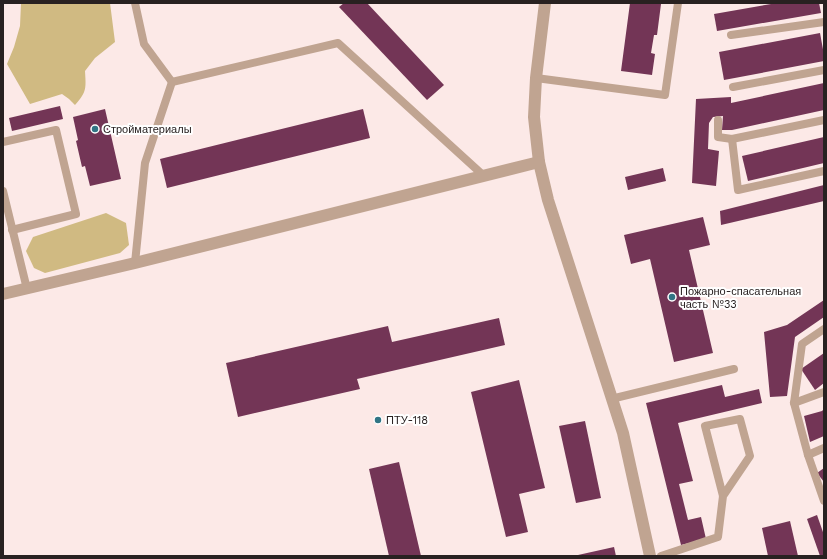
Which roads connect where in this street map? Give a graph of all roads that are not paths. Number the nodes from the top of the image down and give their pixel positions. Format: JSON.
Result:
{"nodes":[{"id":1,"x":134,"y":3,"type":"edge"},
{"id":2,"x":545,"y":3,"type":"edge"},
{"id":3,"x":678,"y":3,"type":"edge"},
{"id":4,"x":824,"y":22,"type":"edge"},
{"id":5,"x":731,"y":35,"type":"dead end"},
{"id":6,"x":824,"y":70,"type":"edge"},
{"id":7,"x":536,"y":78,"type":"junction"},
{"id":8,"x":172,"y":82,"type":"junction"},
{"id":9,"x":733,"y":87,"type":"dead end"},
{"id":10,"x":718,"y":120,"type":"dead end"},
{"id":11,"x":824,"y":120,"type":"edge"},
{"id":12,"x":732,"y":139,"type":"junction"},
{"id":13,"x":3,"y":142,"type":"edge"},
{"id":14,"x":539,"y":162,"type":"junction"},
{"id":15,"x":824,"y":171,"type":"edge"},
{"id":16,"x":484,"y":176,"type":"junction"},
{"id":17,"x":3,"y":191,"type":"edge"},
{"id":18,"x":12,"y":230,"type":"junction"},
{"id":19,"x":135,"y":263,"type":"junction"},
{"id":20,"x":27,"y":289,"type":"junction"},
{"id":21,"x":3,"y":294,"type":"edge"},
{"id":22,"x":824,"y":329,"type":"edge"},
{"id":23,"x":734,"y":369,"type":"dead end"},
{"id":24,"x":824,"y":392,"type":"edge"},
{"id":25,"x":611,"y":399,"type":"junction"},
{"id":26,"x":794,"y":403,"type":"junction"},
{"id":27,"x":824,"y":448,"type":"edge"},
{"id":28,"x":808,"y":455,"type":"junction"},
{"id":29,"x":723,"y":496,"type":"junction"},
{"id":30,"x":824,"y":501,"type":"edge"},
{"id":31,"x":650,"y":556,"type":"edge"},
{"id":32,"x":661,"y":556,"type":"edge"}],
"edges":[{"from":1,"to":8,"type":"lane"},
{"from":2,"to":7,"type":"street"},
{"from":3,"to":7,"type":"lane"},
{"from":4,"to":5,"type":"lane"},
{"from":6,"to":9,"type":"lane"},
{"from":7,"to":14,"type":"street"},
{"from":8,"to":16,"type":"lane"},
{"from":8,"to":19,"type":"lane"},
{"from":10,"to":12,"type":"lane"},
{"from":11,"to":12,"type":"lane"},
{"from":12,"to":15,"type":"lane"},
{"from":13,"to":18,"type":"lane"},
{"from":14,"to":16,"type":"street"},
{"from":14,"to":25,"type":"street"},
{"from":16,"to":19,"type":"street"},
{"from":17,"to":18,"type":"lane"},
{"from":18,"to":20,"type":"lane"},
{"from":19,"to":20,"type":"street"},
{"from":20,"to":21,"type":"street"},
{"from":22,"to":26,"type":"lane"},
{"from":23,"to":25,"type":"lane"},
{"from":24,"to":26,"type":"lane"},
{"from":25,"to":31,"type":"street"},
{"from":26,"to":28,"type":"lane"},
{"from":27,"to":28,"type":"lane"},
{"from":28,"to":30,"type":"lane"},
{"from":29,"to":29,"type":"lane"},
{"from":29,"to":32,"type":"lane"}]}
